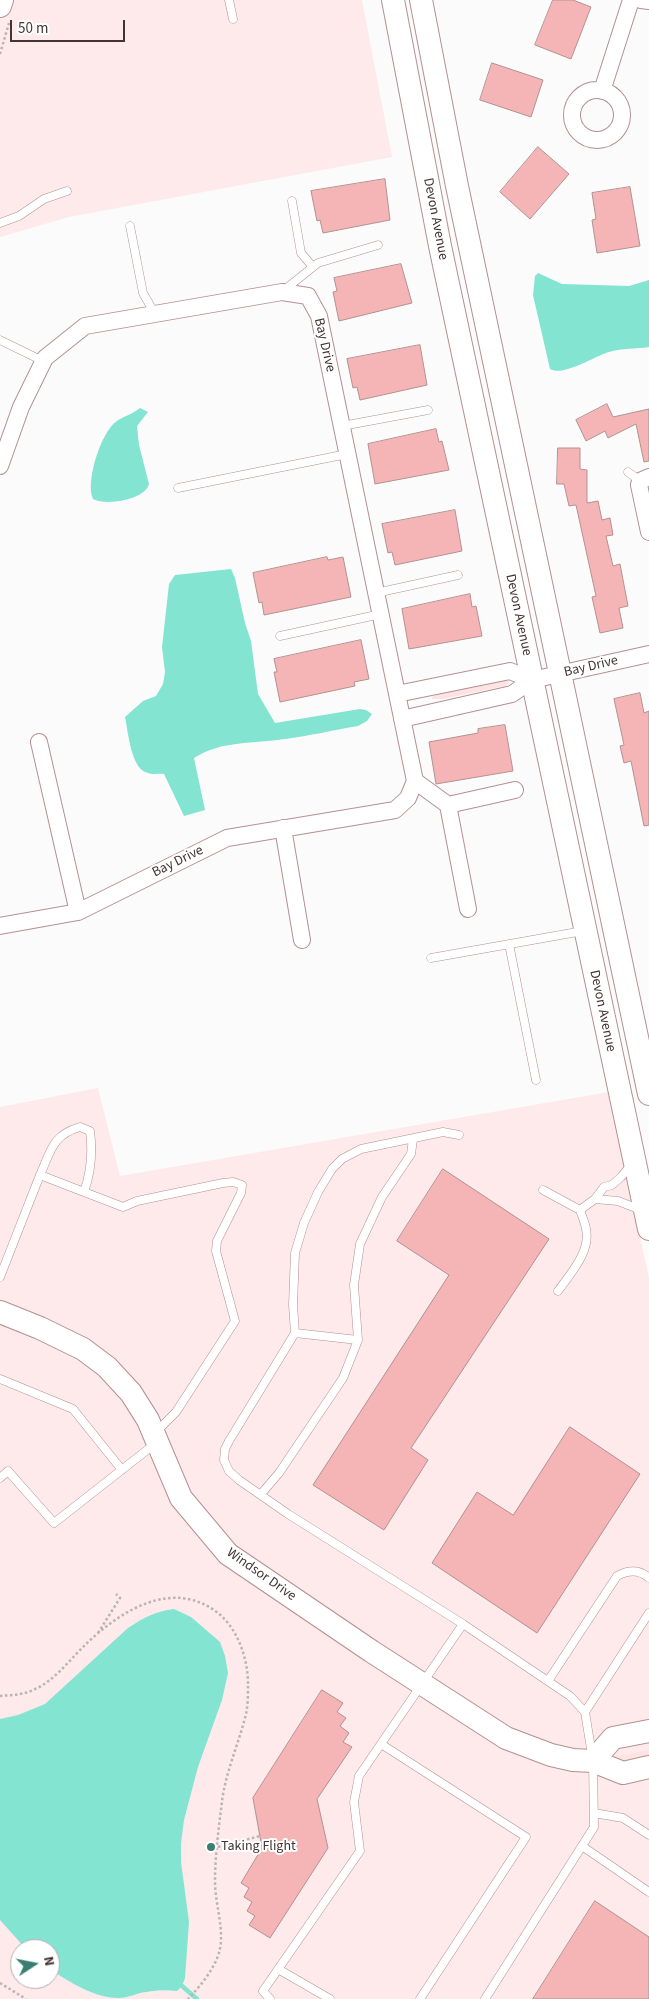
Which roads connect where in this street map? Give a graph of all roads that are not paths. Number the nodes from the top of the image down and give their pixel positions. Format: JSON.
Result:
{"nodes":[{"id":1,"x":230,"y":0,"type":"edge"},
{"id":2,"x":393,"y":0,"type":"edge"},
{"id":3,"x":421,"y":0,"type":"edge"},
{"id":4,"x":631,"y":0,"type":"edge"},
{"id":5,"x":641,"y":0,"type":"edge"},
{"id":6,"x":649,"y":1,"type":"edge"},
{"id":7,"x":233,"y":19,"type":"dead end"},
{"id":8,"x":602,"y":91,"type":"dead end"},
{"id":9,"x":67,"y":191,"type":"dead end"},
{"id":10,"x":292,"y":201,"type":"dead end"},
{"id":11,"x":0,"y":223,"type":"edge"},
{"id":12,"x":130,"y":226,"type":"dead end"},
{"id":13,"x":378,"y":245,"type":"dead end"},
{"id":14,"x":313,"y":267,"type":"junction"},
{"id":15,"x":282,"y":292,"type":"junction"},
{"id":16,"x":155,"y":314,"type":"junction"},
{"id":17,"x":0,"y":340,"type":"edge"},
{"id":18,"x":43,"y":361,"type":"junction"},
{"id":19,"x":428,"y":410,"type":"dead end"},
{"id":20,"x":342,"y":426,"type":"junction"},
{"id":21,"x":347,"y":454,"type":"junction"},
{"id":22,"x":0,"y":466,"type":"edge"},
{"id":23,"x":639,"y":477,"type":"edge"},
{"id":24,"x":178,"y":488,"type":"dead end"},
{"id":25,"x":649,"y":532,"type":"edge"},
{"id":26,"x":458,"y":575,"type":"dead end"},
{"id":27,"x":376,"y":593,"type":"junction"},
{"id":28,"x":380,"y":614,"type":"junction"},
{"id":29,"x":280,"y":636,"type":"dead end"},
{"id":30,"x":649,"y":654,"type":"edge"},
{"id":31,"x":559,"y":674,"type":"junction"},
{"id":32,"x":532,"y":680,"type":"junction"},
{"id":33,"x":397,"y":694,"type":"junction"},
{"id":34,"x":402,"y":719,"type":"junction"},
{"id":35,"x":39,"y":742,"type":"dead end"},
{"id":36,"x":415,"y":781,"type":"junction"},
{"id":37,"x":515,"y":790,"type":"dead end"},
{"id":38,"x":448,"y":805,"type":"junction"},
{"id":39,"x":282,"y":828,"type":"junction"},
{"id":40,"x":468,"y":909,"type":"dead end"},
{"id":41,"x":78,"y":912,"type":"junction"},
{"id":42,"x":0,"y":926,"type":"edge"},
{"id":43,"x":585,"y":930,"type":"junction"},
{"id":44,"x":302,"y":940,"type":"dead end"},
{"id":45,"x":509,"y":944,"type":"junction"},
{"id":46,"x":431,"y":958,"type":"dead end"},
{"id":47,"x":536,"y":1080,"type":"dead end"},
{"id":48,"x":649,"y":1094,"type":"edge"},
{"id":49,"x":459,"y":1135,"type":"dead end"},
{"id":50,"x":413,"y":1139,"type":"junction"},
{"id":51,"x":634,"y":1161,"type":"junction"},
{"id":52,"x":40,"y":1175,"type":"junction"},
{"id":53,"x":645,"y":1186,"type":"edge"},
{"id":54,"x":543,"y":1190,"type":"dead end"},
{"id":55,"x":84,"y":1192,"type":"junction"},
{"id":56,"x":595,"y":1199,"type":"junction"},
{"id":57,"x":580,"y":1210,"type":"junction"},
{"id":58,"x":647,"y":1220,"type":"edge"},
{"id":59,"x":0,"y":1277,"type":"edge"},
{"id":60,"x":558,"y":1291,"type":"dead end"},
{"id":61,"x":0,"y":1312,"type":"edge"},
{"id":62,"x":295,"y":1333,"type":"junction"},
{"id":63,"x":358,"y":1340,"type":"junction"},
{"id":64,"x":0,"y":1380,"type":"edge"},
{"id":65,"x":156,"y":1438,"type":"junction"},
{"id":66,"x":122,"y":1470,"type":"junction"},
{"id":67,"x":0,"y":1478,"type":"edge"},
{"id":68,"x":261,"y":1494,"type":"junction"},
{"id":69,"x":649,"y":1578,"type":"edge"},
{"id":70,"x":649,"y":1613,"type":"edge"},
{"id":71,"x":463,"y":1624,"type":"junction"},
{"id":72,"x":548,"y":1681,"type":"junction"},
{"id":73,"x":422,"y":1684,"type":"junction"},
{"id":74,"x":584,"y":1712,"type":"junction"},
{"id":75,"x":649,"y":1730,"type":"edge"},
{"id":76,"x":381,"y":1744,"type":"junction"},
{"id":77,"x":593,"y":1760,"type":"junction"},
{"id":78,"x":649,"y":1767,"type":"edge"},
{"id":79,"x":594,"y":1813,"type":"junction"},
{"id":80,"x":649,"y":1835,"type":"edge"},
{"id":81,"x":582,"y":1846,"type":"junction"},
{"id":82,"x":649,"y":1892,"type":"edge"},
{"id":83,"x":278,"y":1969,"type":"junction"},
{"id":84,"x":270,"y":1999,"type":"edge"},
{"id":85,"x":330,"y":1999,"type":"edge"},
{"id":86,"x":420,"y":1999,"type":"edge"},
{"id":87,"x":485,"y":1999,"type":"edge"}],
"edges":[{"from":1,"to":7,"type":"lane"},
{"from":2,"to":32,"type":"main road","name":"Devon Avenue"},
{"from":3,"to":31,"type":"main road","name":"Devon Avenue"},
{"from":4,"to":8,"type":"street"},
{"from":5,"to":6,"type":"street"},
{"from":9,"to":11,"type":"lane"},
{"from":10,"to":14,"type":"lane"},
{"from":12,"to":16,"type":"lane"},
{"from":13,"to":14,"type":"lane"},
{"from":14,"to":15,"type":"lane"},
{"from":15,"to":16,"type":"street","name":"Bay Drive"},
{"from":15,"to":20,"type":"street","name":"Bay Drive"},
{"from":16,"to":18,"type":"street","name":"Bay Drive"},
{"from":17,"to":18,"type":"lane"},
{"from":18,"to":22,"type":"street","name":"Bay Drive"},
{"from":19,"to":20,"type":"lane"},
{"from":20,"to":21,"type":"street","name":"Bay Drive"},
{"from":21,"to":24,"type":"lane"},
{"from":21,"to":27,"type":"street","name":"Bay Drive"},
{"from":23,"to":25,"type":"street"},
{"from":26,"to":27,"type":"lane"},
{"from":27,"to":28,"type":"street","name":"Bay Drive"},
{"from":28,"to":29,"type":"lane"},
{"from":28,"to":33,"type":"street","name":"Bay Drive"},
{"from":30,"to":31,"type":"street","name":"Bay Drive"},
{"from":31,"to":32,"type":"street","name":"Bay Drive"},
{"from":31,"to":48,"type":"main road","name":"Devon Avenue"},
{"from":32,"to":33,"type":"street"},
{"from":32,"to":34,"type":"street","name":"Bay Drive"},
{"from":32,"to":43,"type":"main road","name":"Devon Avenue"},
{"from":33,"to":34,"type":"street","name":"Bay Drive"},
{"from":34,"to":36,"type":"street","name":"Bay Drive"},
{"from":35,"to":41,"type":"street"},
{"from":36,"to":38,"type":"street"},
{"from":36,"to":39,"type":"street","name":"Bay Drive"},
{"from":37,"to":38,"type":"street"},
{"from":38,"to":40,"type":"street"},
{"from":39,"to":41,"type":"street","name":"Bay Drive"},
{"from":39,"to":44,"type":"street"},
{"from":41,"to":42,"type":"street","name":"Bay Drive"},
{"from":43,"to":45,"type":"lane"},
{"from":43,"to":51,"type":"main road","name":"Devon Avenue"},
{"from":45,"to":46,"type":"lane"},
{"from":45,"to":47,"type":"lane"},
{"from":49,"to":50,"type":"lane"},
{"from":50,"to":62,"type":"lane"},
{"from":50,"to":63,"type":"lane"},
{"from":51,"to":53,"type":"main road","name":"Devon Avenue"},
{"from":51,"to":56,"type":"lane"},
{"from":52,"to":55,"type":"lane"},
{"from":52,"to":55,"type":"lane"},
{"from":52,"to":59,"type":"lane"},
{"from":53,"to":58,"type":"main road","name":"Devon Avenue"},
{"from":54,"to":57,"type":"lane"},
{"from":55,"to":65,"type":"lane"},
{"from":56,"to":57,"type":"lane"},
{"from":56,"to":58,"type":"lane"},
{"from":57,"to":60,"type":"lane"},
{"from":61,"to":65,"type":"main road","name":"Windsor Drive"},
{"from":62,"to":63,"type":"lane"},
{"from":62,"to":68,"type":"lane"},
{"from":63,"to":68,"type":"lane"},
{"from":64,"to":66,"type":"lane"},
{"from":65,"to":66,"type":"lane"},
{"from":65,"to":73,"type":"main road","name":"Windsor Drive"},
{"from":66,"to":67,"type":"lane"},
{"from":68,"to":71,"type":"lane"},
{"from":69,"to":72,"type":"lane"},
{"from":70,"to":74,"type":"lane"},
{"from":71,"to":72,"type":"lane"},
{"from":71,"to":73,"type":"lane"},
{"from":72,"to":74,"type":"lane"},
{"from":73,"to":76,"type":"lane"},
{"from":73,"to":77,"type":"main road","name":"Windsor Drive"},
{"from":74,"to":77,"type":"lane"},
{"from":75,"to":77,"type":"main road"},
{"from":76,"to":83,"type":"lane"},
{"from":76,"to":86,"type":"lane"},
{"from":77,"to":78,"type":"main road","name":"Windsor Drive"},
{"from":77,"to":79,"type":"lane"},
{"from":79,"to":80,"type":"lane"},
{"from":79,"to":81,"type":"lane"},
{"from":81,"to":82,"type":"lane"},
{"from":81,"to":87,"type":"lane"},
{"from":83,"to":84,"type":"lane"},
{"from":83,"to":85,"type":"lane"}]}
